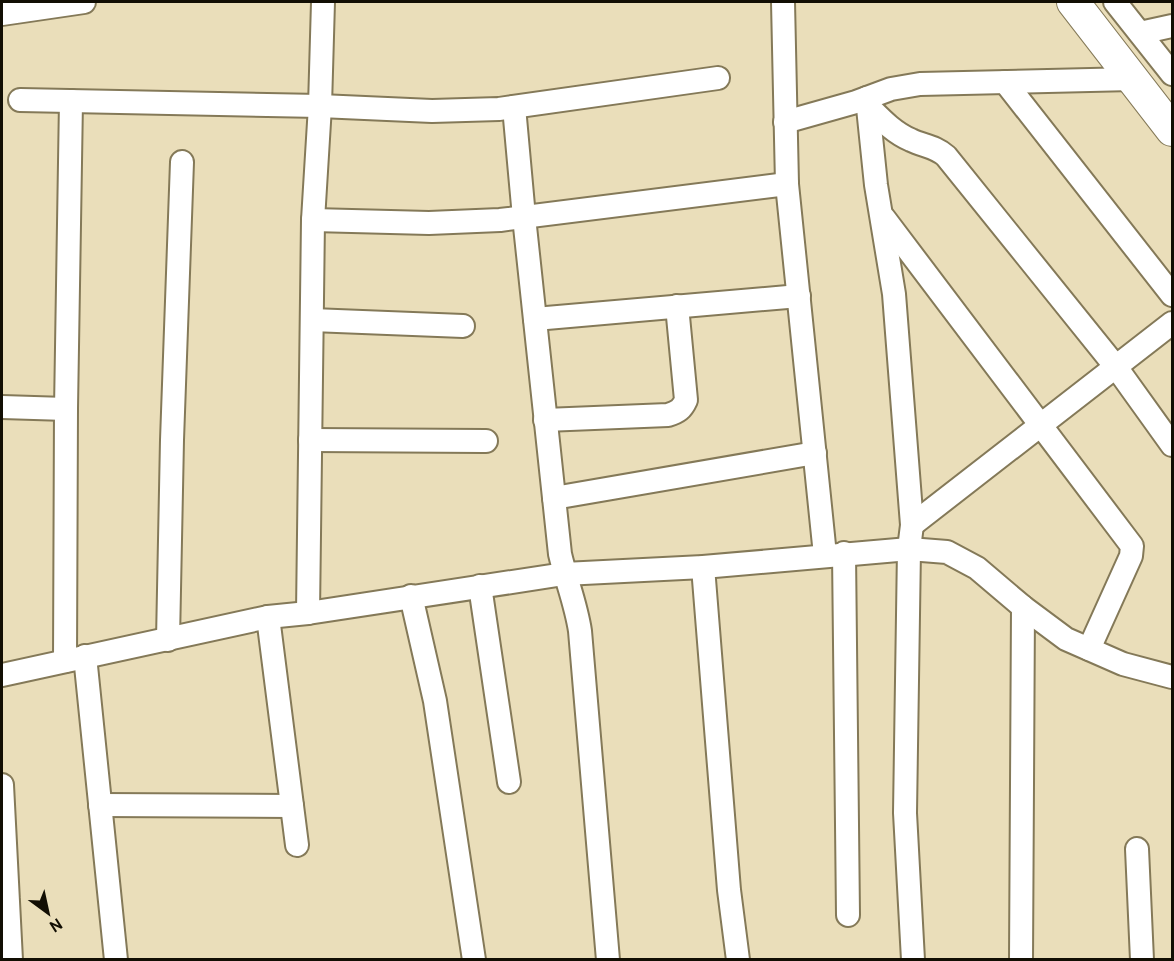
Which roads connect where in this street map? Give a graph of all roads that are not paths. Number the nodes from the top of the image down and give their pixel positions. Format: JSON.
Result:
{"nodes":[{"id":1,"x":84,"y":2,"type":"edge"},
{"id":2,"x":323,"y":2,"type":"edge"},
{"id":3,"x":783,"y":2,"type":"edge"},
{"id":4,"x":1073,"y":2,"type":"edge"},
{"id":5,"x":1116,"y":2,"type":"edge"},
{"id":6,"x":2,"y":14,"type":"edge"},
{"id":7,"x":1173,"y":26,"type":"edge"},
{"id":8,"x":1140,"y":33,"type":"junction"},
{"id":9,"x":1173,"y":74,"type":"edge"},
{"id":10,"x":718,"y":78,"type":"dead end"},
{"id":11,"x":1133,"y":79,"type":"junction"},
{"id":12,"x":1005,"y":82,"type":"junction"},
{"id":13,"x":20,"y":100,"type":"dead end"},
{"id":14,"x":71,"y":101,"type":"junction"},
{"id":15,"x":868,"y":102,"type":"junction"},
{"id":16,"x":320,"y":106,"type":"junction"},
{"id":17,"x":514,"y":106,"type":"junction"},
{"id":18,"x":785,"y":122,"type":"junction"},
{"id":19,"x":1173,"y":130,"type":"edge"},
{"id":20,"x":182,"y":162,"type":"dead end"},
{"id":21,"x":787,"y":184,"type":"junction"},
{"id":22,"x":881,"y":214,"type":"junction"},
{"id":23,"x":524,"y":217,"type":"junction"},
{"id":24,"x":313,"y":220,"type":"junction"},
{"id":25,"x":799,"y":296,"type":"junction"},
{"id":26,"x":1173,"y":296,"type":"edge"},
{"id":27,"x":677,"y":306,"type":"junction"},
{"id":28,"x":535,"y":319,"type":"junction"},
{"id":29,"x":312,"y":320,"type":"junction"},
{"id":30,"x":1173,"y":323,"type":"edge"},
{"id":31,"x":463,"y":326,"type":"dead end"},
{"id":32,"x":1116,"y":367,"type":"junction"},
{"id":33,"x":2,"y":407,"type":"edge"},
{"id":34,"x":66,"y":409,"type":"junction"},
{"id":35,"x":545,"y":420,"type":"junction"},
{"id":36,"x":1041,"y":425,"type":"junction"},
{"id":37,"x":310,"y":440,"type":"junction"},
{"id":38,"x":486,"y":441,"type":"dead end"},
{"id":39,"x":1173,"y":445,"type":"edge"},
{"id":40,"x":815,"y":453,"type":"junction"},
{"id":41,"x":554,"y":498,"type":"junction"},
{"id":42,"x":912,"y":525,"type":"junction"},
{"id":43,"x":909,"y":549,"type":"junction"},
{"id":44,"x":834,"y":554,"type":"junction"},
{"id":45,"x":703,"y":567,"type":"junction"},
{"id":46,"x":564,"y":574,"type":"junction"},
{"id":47,"x":480,"y":586,"type":"junction"},
{"id":48,"x":411,"y":597,"type":"junction"},
{"id":49,"x":1023,"y":608,"type":"junction"},
{"id":50,"x":308,"y":613,"type":"junction"},
{"id":51,"x":268,"y":617,"type":"junction"},
{"id":52,"x":168,"y":640,"type":"junction"},
{"id":53,"x":1089,"y":649,"type":"junction"},
{"id":54,"x":75,"y":658,"type":"junction"},
{"id":55,"x":2,"y":675,"type":"edge"},
{"id":56,"x":1173,"y":677,"type":"edge"},
{"id":57,"x":509,"y":782,"type":"dead end"},
{"id":58,"x":2,"y":785,"type":"edge"},
{"id":59,"x":100,"y":805,"type":"junction"},
{"id":60,"x":292,"y":806,"type":"junction"},
{"id":61,"x":297,"y":845,"type":"dead end"},
{"id":62,"x":1137,"y":849,"type":"dead end"},
{"id":63,"x":848,"y":915,"type":"dead end"},
{"id":64,"x":11,"y":960,"type":"edge"},
{"id":65,"x":116,"y":960,"type":"edge"},
{"id":66,"x":474,"y":960,"type":"edge"},
{"id":67,"x":608,"y":960,"type":"edge"},
{"id":68,"x":738,"y":960,"type":"edge"},
{"id":69,"x":913,"y":960,"type":"edge"},
{"id":70,"x":1021,"y":960,"type":"edge"},
{"id":71,"x":1142,"y":960,"type":"edge"}],
"edges":[{"from":1,"to":6,"type":"street"},
{"from":2,"to":16,"type":"street"},
{"from":3,"to":18,"type":"street"},
{"from":4,"to":11,"type":"street"},
{"from":5,"to":8,"type":"street"},
{"from":7,"to":8,"type":"street"},
{"from":8,"to":9,"type":"street"},
{"from":10,"to":17,"type":"street"},
{"from":11,"to":12,"type":"street"},
{"from":11,"to":19,"type":"street"},
{"from":12,"to":15,"type":"street"},
{"from":12,"to":26,"type":"street"},
{"from":13,"to":14,"type":"street"},
{"from":14,"to":16,"type":"street"},
{"from":14,"to":34,"type":"street"},
{"from":15,"to":18,"type":"street"},
{"from":15,"to":22,"type":"street"},
{"from":15,"to":32,"type":"street"},
{"from":16,"to":17,"type":"street"},
{"from":16,"to":24,"type":"street"},
{"from":17,"to":23,"type":"street"},
{"from":18,"to":21,"type":"street"},
{"from":20,"to":52,"type":"street"},
{"from":21,"to":23,"type":"street"},
{"from":21,"to":25,"type":"street"},
{"from":22,"to":36,"type":"street"},
{"from":22,"to":42,"type":"street"},
{"from":23,"to":24,"type":"street"},
{"from":23,"to":28,"type":"street"},
{"from":24,"to":29,"type":"street"},
{"from":25,"to":27,"type":"street"},
{"from":25,"to":40,"type":"street"},
{"from":27,"to":28,"type":"street"},
{"from":27,"to":35,"type":"street"},
{"from":28,"to":35,"type":"street"},
{"from":29,"to":31,"type":"street"},
{"from":29,"to":37,"type":"street"},
{"from":30,"to":32,"type":"street"},
{"from":32,"to":36,"type":"street"},
{"from":32,"to":39,"type":"street"},
{"from":33,"to":34,"type":"street"},
{"from":34,"to":54,"type":"street"},
{"from":35,"to":41,"type":"street"},
{"from":36,"to":42,"type":"street"},
{"from":36,"to":53,"type":"street"},
{"from":37,"to":38,"type":"street"},
{"from":37,"to":50,"type":"street"},
{"from":40,"to":41,"type":"street"},
{"from":40,"to":44,"type":"street"},
{"from":41,"to":46,"type":"street"},
{"from":42,"to":43,"type":"street"},
{"from":43,"to":44,"type":"street"},
{"from":43,"to":49,"type":"street"},
{"from":43,"to":69,"type":"street"},
{"from":44,"to":45,"type":"street"},
{"from":44,"to":63,"type":"street"},
{"from":45,"to":46,"type":"street"},
{"from":45,"to":68,"type":"street"},
{"from":46,"to":47,"type":"street"},
{"from":46,"to":67,"type":"street"},
{"from":47,"to":48,"type":"street"},
{"from":47,"to":57,"type":"street"},
{"from":48,"to":50,"type":"street"},
{"from":48,"to":66,"type":"street"},
{"from":49,"to":53,"type":"street"},
{"from":49,"to":70,"type":"street"},
{"from":50,"to":51,"type":"street"},
{"from":51,"to":52,"type":"street"},
{"from":51,"to":60,"type":"street"},
{"from":52,"to":54,"type":"street"},
{"from":53,"to":56,"type":"street"},
{"from":54,"to":55,"type":"street"},
{"from":54,"to":59,"type":"street"},
{"from":58,"to":64,"type":"street"},
{"from":59,"to":60,"type":"street"},
{"from":59,"to":65,"type":"street"},
{"from":60,"to":61,"type":"street"},
{"from":62,"to":71,"type":"street"}]}
